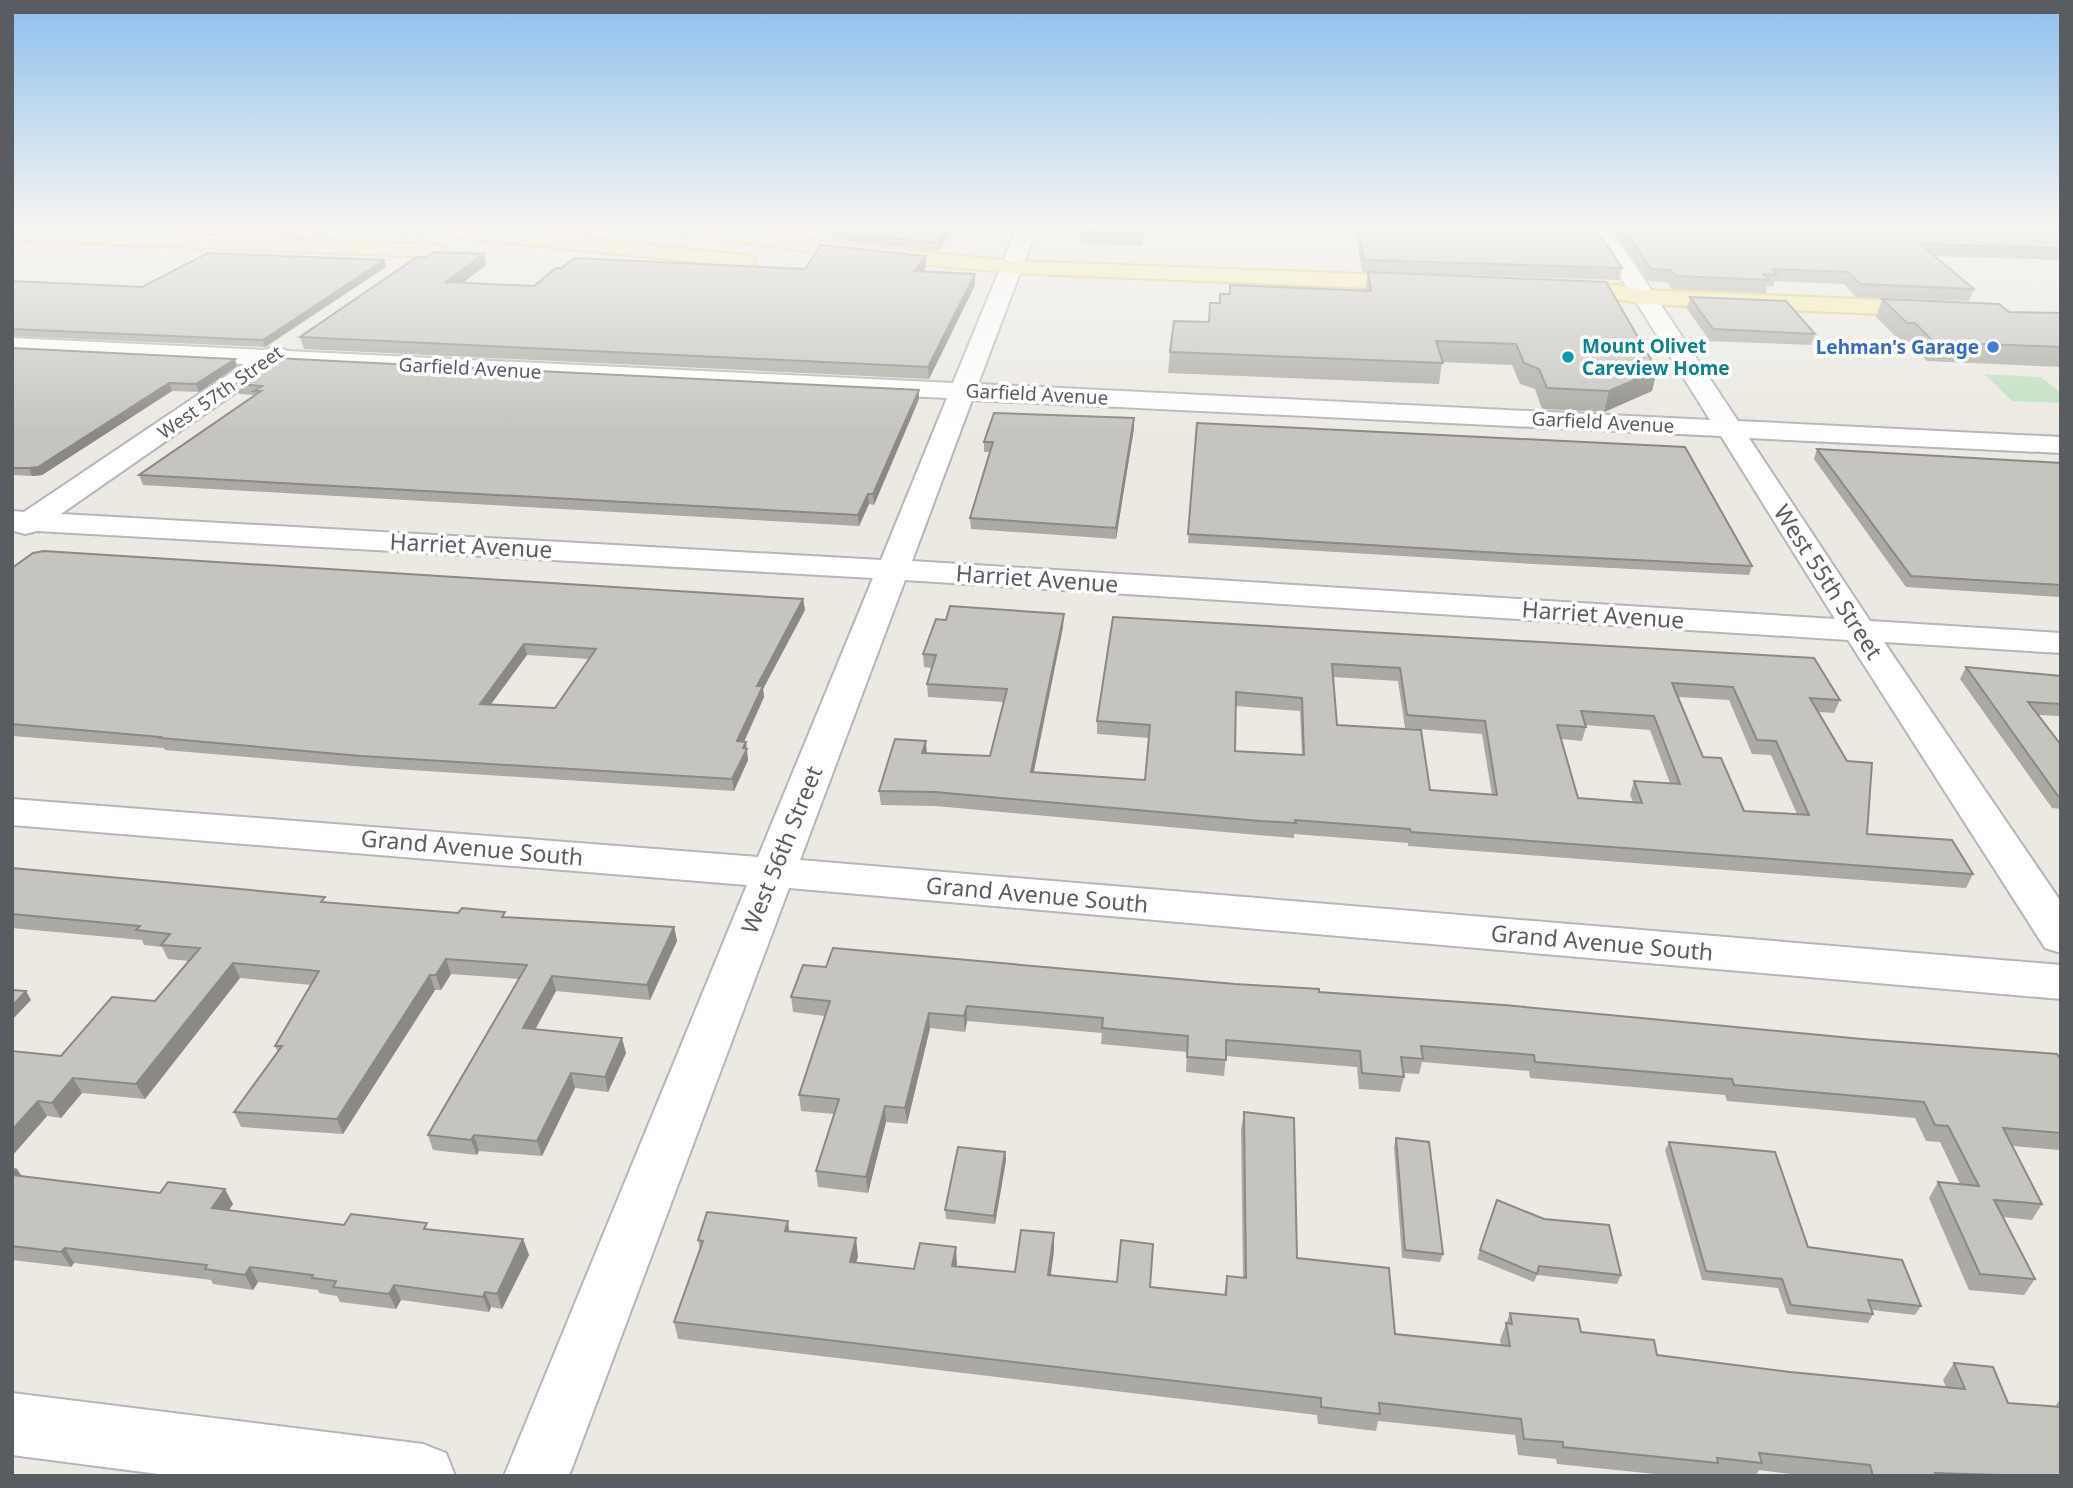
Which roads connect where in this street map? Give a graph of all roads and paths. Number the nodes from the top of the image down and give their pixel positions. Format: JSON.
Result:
{"nodes":[{"id":1,"x":1002,"y":294,"type":"edge"},
{"id":2,"x":1553,"y":294,"type":"edge"},
{"id":3,"x":1641,"y":294,"type":"edge"},
{"id":4,"x":1643,"y":298,"type":"junction"},
{"id":5,"x":1947,"y":310,"type":"edge"},
{"id":6,"x":307,"y":332,"type":"edge"},
{"id":7,"x":12,"y":345,"type":"edge"},
{"id":8,"x":268,"y":358,"type":"junction"},
{"id":9,"x":963,"y":391,"type":"junction"},
{"id":10,"x":1727,"y":428,"type":"junction"},
{"id":11,"x":2061,"y":445,"type":"edge"},
{"id":12,"x":19,"y":525,"type":"edge"},
{"id":13,"x":894,"y":570,"type":"junction"},
{"id":14,"x":1859,"y":631,"type":"junction"},
{"id":15,"x":2061,"y":643,"type":"edge"},
{"id":16,"x":12,"y":812,"type":"edge"},
{"id":17,"x":775,"y":872,"type":"junction"},
{"id":18,"x":2061,"y":937,"type":"edge"},
{"id":19,"x":2061,"y":982,"type":"edge"},
{"id":20,"x":12,"y":1424,"type":"edge"},
{"id":21,"x":423,"y":1476,"type":"edge"},
{"id":22,"x":536,"y":1476,"type":"edge"}],
"edges":[{"from":1,"to":9,"type":"street","name":"West 56th Street"},
{"from":2,"to":4,"type":"main road"},
{"from":3,"to":4,"type":"street","name":"West 55th Street"},
{"from":4,"to":5,"type":"main road"},
{"from":4,"to":10,"type":"street","name":"West 55th Street"},
{"from":6,"to":8,"type":"street","name":"West 57th Street"},
{"from":7,"to":8,"type":"street","name":"Garfield Avenue"},
{"from":8,"to":9,"type":"street","name":"Garfield Avenue"},
{"from":8,"to":12,"type":"street","name":"West 57th Street"},
{"from":9,"to":10,"type":"street","name":"Garfield Avenue"},
{"from":9,"to":13,"type":"street","name":"West 56th Street"},
{"from":10,"to":11,"type":"street","name":"Garfield Avenue"},
{"from":10,"to":14,"type":"street","name":"West 55th Street"},
{"from":12,"to":13,"type":"street","name":"Harriet Avenue"},
{"from":13,"to":14,"type":"street","name":"Harriet Avenue"},
{"from":13,"to":17,"type":"street","name":"West 56th Street"},
{"from":14,"to":15,"type":"street","name":"Harriet Avenue"},
{"from":14,"to":18,"type":"street","name":"West 55th Street"},
{"from":16,"to":17,"type":"street","name":"Grand Avenue South"},
{"from":17,"to":19,"type":"street","name":"Grand Avenue South"},
{"from":17,"to":22,"type":"street","name":"West 56th Street"},
{"from":20,"to":21,"type":"street"}]}
